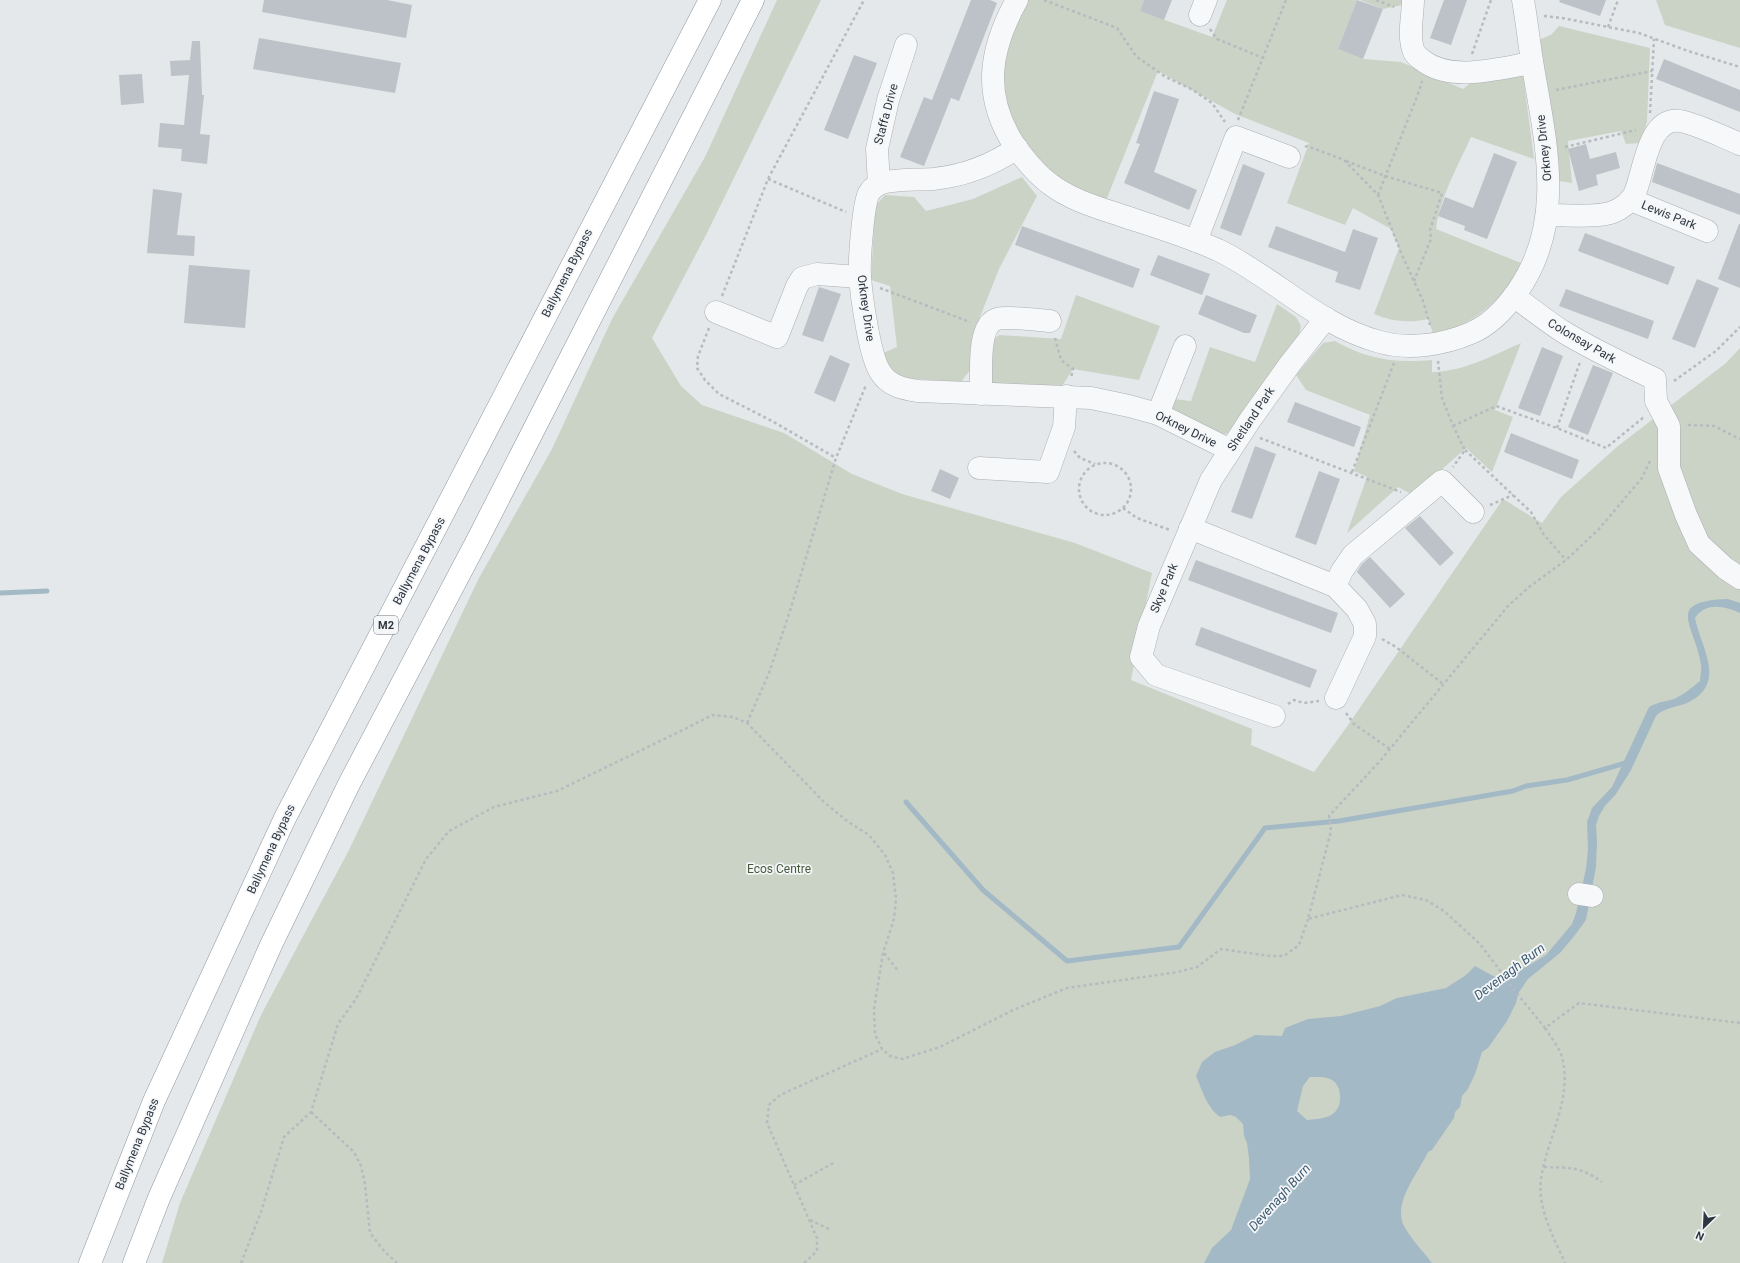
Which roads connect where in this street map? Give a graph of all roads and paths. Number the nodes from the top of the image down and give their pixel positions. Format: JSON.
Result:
{"nodes":[{"id":1,"x":710,"y":0,"type":"edge"},
{"id":2,"x":753,"y":0,"type":"edge"},
{"id":3,"x":864,"y":0,"type":"edge"},
{"id":4,"x":1017,"y":0,"type":"edge"},
{"id":5,"x":1044,"y":0,"type":"edge"},
{"id":6,"x":1286,"y":0,"type":"edge"},
{"id":7,"x":1413,"y":0,"type":"edge"},
{"id":8,"x":1491,"y":0,"type":"edge"},
{"id":9,"x":1618,"y":0,"type":"edge"},
{"id":10,"x":1524,"y":7,"type":"edge"},
{"id":11,"x":1203,"y":8,"type":"edge"},
{"id":12,"x":1608,"y":27,"type":"junction"},
{"id":13,"x":1654,"y":39,"type":"junction"},
{"id":14,"x":906,"y":45,"type":"dead end"},
{"id":15,"x":1263,"y":58,"type":"junction"},
{"id":16,"x":1532,"y":63,"type":"junction"},
{"id":17,"x":1427,"y":64,"type":"junction"},
{"id":18,"x":1740,"y":67,"type":"edge"},
{"id":19,"x":1652,"y":71,"type":"junction"},
{"id":20,"x":1463,"y":73,"type":"junction"},
{"id":21,"x":1537,"y":94,"type":"junction"},
{"id":22,"x":1653,"y":130,"type":"junction"},
{"id":23,"x":1236,"y":137,"type":"junction"},
{"id":24,"x":1740,"y":144,"type":"edge"},
{"id":25,"x":1017,"y":148,"type":"junction"},
{"id":26,"x":1547,"y":151,"type":"junction"},
{"id":27,"x":1289,"y":157,"type":"joint"},
{"id":28,"x":1344,"y":160,"type":"junction"},
{"id":29,"x":1385,"y":176,"type":"junction"},
{"id":30,"x":768,"y":179,"type":"junction"},
{"id":31,"x":879,"y":184,"type":"junction"},
{"id":32,"x":1378,"y":195,"type":"junction"},
{"id":33,"x":1631,"y":200,"type":"junction"},
{"id":34,"x":865,"y":213,"type":"junction"},
{"id":35,"x":1546,"y":215,"type":"junction"},
{"id":36,"x":1707,"y":231,"type":"dead end"},
{"id":37,"x":1196,"y":241,"type":"junction"},
{"id":38,"x":860,"y":279,"type":"junction"},
{"id":39,"x":1414,"y":281,"type":"junction"},
{"id":40,"x":1514,"y":296,"type":"junction"},
{"id":41,"x":716,"y":312,"type":"junction"},
{"id":42,"x":1326,"y":318,"type":"junction"},
{"id":43,"x":1050,"y":320,"type":"joint"},
{"id":44,"x":1740,"y":327,"type":"edge"},
{"id":45,"x":988,"y":328,"type":"junction"},
{"id":46,"x":1436,"y":344,"type":"junction"},
{"id":47,"x":1401,"y":345,"type":"junction"},
{"id":48,"x":1586,"y":345,"type":"junction"},
{"id":49,"x":1185,"y":346,"type":"dead end"},
{"id":50,"x":878,"y":369,"type":"junction"},
{"id":51,"x":1655,"y":379,"type":"junction"},
{"id":52,"x":982,"y":394,"type":"junction"},
{"id":53,"x":1066,"y":396,"type":"junction"},
{"id":54,"x":1658,"y":406,"type":"junction"},
{"id":55,"x":1158,"y":414,"type":"junction"},
{"id":56,"x":1453,"y":426,"type":"junction"},
{"id":57,"x":1669,"y":426,"type":"junction"},
{"id":58,"x":1557,"y":428,"type":"junction"},
{"id":59,"x":1242,"y":432,"type":"junction"},
{"id":60,"x":1061,"y":437,"type":"junction"},
{"id":61,"x":1740,"y":439,"type":"edge"},
{"id":62,"x":1230,"y":450,"type":"junction"},
{"id":63,"x":1465,"y":450,"type":"junction"},
{"id":64,"x":836,"y":458,"type":"junction"},
{"id":65,"x":1650,"y":459,"type":"dead end"},
{"id":66,"x":1095,"y":465,"type":"junction"},
{"id":67,"x":979,"y":468,"type":"dead end"},
{"id":68,"x":1352,"y":472,"type":"junction"},
{"id":69,"x":1442,"y":482,"type":"junction"},
{"id":70,"x":1512,"y":495,"type":"junction"},
{"id":71,"x":1420,"y":499,"type":"junction"},
{"id":72,"x":1123,"y":508,"type":"junction"},
{"id":73,"x":1473,"y":512,"type":"joint"},
{"id":74,"x":1190,"y":528,"type":"junction"},
{"id":75,"x":1566,"y":560,"type":"junction"},
{"id":76,"x":1740,"y":578,"type":"edge"},
{"id":77,"x":1335,"y":586,"type":"junction"},
{"id":78,"x":1365,"y":631,"type":"junction"},
{"id":79,"x":1443,"y":684,"type":"junction"},
{"id":80,"x":1336,"y":698,"type":"dead end"},
{"id":81,"x":1274,"y":716,"type":"dead end"},
{"id":82,"x":747,"y":723,"type":"junction"},
{"id":83,"x":1308,"y":919,"type":"junction"},
{"id":84,"x":884,"y":953,"type":"junction"},
{"id":85,"x":899,"y":972,"type":"dead end"},
{"id":86,"x":1740,"y":1023,"type":"edge"},
{"id":87,"x":1545,"y":1028,"type":"junction"},
{"id":88,"x":882,"y":1049,"type":"junction"},
{"id":89,"x":312,"y":1112,"type":"junction"},
{"id":90,"x":835,"y":1162,"type":"dead end"},
{"id":91,"x":1544,"y":1167,"type":"junction"},
{"id":92,"x":1602,"y":1182,"type":"dead end"},
{"id":93,"x":794,"y":1185,"type":"junction"},
{"id":94,"x":810,"y":1220,"type":"junction"},
{"id":95,"x":831,"y":1230,"type":"dead end"},
{"id":96,"x":90,"y":1263,"type":"edge"},
{"id":97,"x":134,"y":1263,"type":"edge"},
{"id":98,"x":241,"y":1263,"type":"edge"},
{"id":99,"x":398,"y":1263,"type":"edge"},
{"id":100,"x":804,"y":1263,"type":"edge"},
{"id":101,"x":1565,"y":1263,"type":"edge"}],
"edges":[{"from":1,"to":96,"type":"highway","name":"Ballymena Bypass","number":"M2"},
{"from":2,"to":97,"type":"highway"},
{"from":3,"to":30,"type":"path"},
{"from":4,"to":25,"type":"street"},
{"from":5,"to":23,"type":"path"},
{"from":6,"to":15,"type":"path"},
{"from":7,"to":17,"type":"street"},
{"from":8,"to":20,"type":"path"},
{"from":9,"to":12,"type":"path"},
{"from":10,"to":12,"type":"path"},
{"from":10,"to":16,"type":"street","name":"Orkney Drive"},
{"from":11,"to":15,"type":"path"},
{"from":12,"to":13,"type":"path"},
{"from":13,"to":18,"type":"path"},
{"from":13,"to":19,"type":"path"},
{"from":14,"to":31,"type":"street","name":"Staffa Drive"},
{"from":15,"to":23,"type":"path"},
{"from":16,"to":20,"type":"street"},
{"from":16,"to":21,"type":"street","name":"Orkney Drive"},
{"from":17,"to":20,"type":"street"},
{"from":17,"to":29,"type":"path"},
{"from":19,"to":21,"type":"path"},
{"from":19,"to":22,"type":"path"},
{"from":21,"to":26,"type":"street","name":"Orkney Drive"},
{"from":22,"to":24,"type":"street"},
{"from":22,"to":26,"type":"path"},
{"from":22,"to":33,"type":"street","name":"Lewis Park"},
{"from":23,"to":27,"type":"street"},
{"from":23,"to":37,"type":"street"},
{"from":25,"to":31,"type":"street"},
{"from":25,"to":37,"type":"street","name":"Orkney Drive"},
{"from":26,"to":35,"type":"street","name":"Orkney Drive"},
{"from":27,"to":28,"type":"path"},
{"from":28,"to":29,"type":"path"},
{"from":28,"to":32,"type":"path"},
{"from":29,"to":32,"type":"path"},
{"from":29,"to":39,"type":"path"},
{"from":30,"to":34,"type":"path"},
{"from":30,"to":41,"type":"path"},
{"from":31,"to":34,"type":"street","name":"Orkney Drive"},
{"from":32,"to":39,"type":"path"},
{"from":33,"to":35,"type":"street","name":"Lewis Park"},
{"from":33,"to":36,"type":"street","name":"Lewis Park"},
{"from":34,"to":38,"type":"street","name":"Orkney Drive"},
{"from":35,"to":40,"type":"street","name":"Orkney Drive"},
{"from":37,"to":42,"type":"street","name":"Orkney Drive"},
{"from":38,"to":41,"type":"street"},
{"from":38,"to":45,"type":"path"},
{"from":38,"to":50,"type":"street","name":"Orkney Drive"},
{"from":39,"to":46,"type":"path"},
{"from":40,"to":46,"type":"street","name":"Orkney Drive"},
{"from":40,"to":48,"type":"street","name":"Colonsay Park"},
{"from":41,"to":64,"type":"path"},
{"from":42,"to":47,"type":"street","name":"Orkney Drive"},
{"from":42,"to":59,"type":"street","name":"Shetland Park"},
{"from":43,"to":45,"type":"street"},
{"from":43,"to":53,"type":"path"},
{"from":44,"to":51,"type":"path"},
{"from":45,"to":52,"type":"street"},
{"from":46,"to":47,"type":"street","name":"Orkney Drive"},
{"from":46,"to":56,"type":"path"},
{"from":47,"to":68,"type":"path"},
{"from":48,"to":51,"type":"street","name":"Colonsay Park"},
{"from":48,"to":58,"type":"path"},
{"from":49,"to":55,"type":"street"},
{"from":50,"to":52,"type":"street","name":"Orkney Drive"},
{"from":50,"to":64,"type":"path"},
{"from":51,"to":54,"type":"street"},
{"from":52,"to":53,"type":"street","name":"Orkney Drive"},
{"from":53,"to":55,"type":"street","name":"Orkney Drive"},
{"from":53,"to":60,"type":"street"},
{"from":54,"to":57,"type":"street"},
{"from":54,"to":58,"type":"path"},
{"from":55,"to":62,"type":"street","name":"Orkney Drive"},
{"from":56,"to":58,"type":"path"},
{"from":56,"to":63,"type":"path"},
{"from":57,"to":61,"type":"path"},
{"from":57,"to":76,"type":"street"},
{"from":59,"to":62,"type":"street","name":"Shetland Park"},
{"from":59,"to":68,"type":"path"},
{"from":60,"to":66,"type":"path"},
{"from":60,"to":67,"type":"street"},
{"from":62,"to":74,"type":"street","name":"Shetland Park"},
{"from":63,"to":69,"type":"path"},
{"from":63,"to":70,"type":"path"},
{"from":64,"to":82,"type":"path"},
{"from":65,"to":75,"type":"path"},
{"from":66,"to":72,"type":"path"},
{"from":66,"to":72,"type":"path"},
{"from":68,"to":71,"type":"path"},
{"from":69,"to":71,"type":"street"},
{"from":69,"to":73,"type":"street"},
{"from":70,"to":73,"type":"path"},
{"from":70,"to":75,"type":"path"},
{"from":71,"to":77,"type":"street"},
{"from":72,"to":74,"type":"path"},
{"from":74,"to":77,"type":"street"},
{"from":74,"to":81,"type":"street","name":"Skye Park"},
{"from":75,"to":79,"type":"path"},
{"from":77,"to":78,"type":"street"},
{"from":78,"to":79,"type":"path"},
{"from":78,"to":80,"type":"street"},
{"from":79,"to":83,"type":"path"},
{"from":82,"to":84,"type":"path"},
{"from":82,"to":89,"type":"path"},
{"from":83,"to":87,"type":"path"},
{"from":83,"to":88,"type":"path"},
{"from":84,"to":85,"type":"path"},
{"from":84,"to":88,"type":"path"},
{"from":86,"to":87,"type":"path"},
{"from":87,"to":91,"type":"path"},
{"from":88,"to":93,"type":"path"},
{"from":89,"to":98,"type":"path"},
{"from":89,"to":99,"type":"path"},
{"from":90,"to":93,"type":"path"},
{"from":91,"to":92,"type":"path"},
{"from":91,"to":101,"type":"path"},
{"from":93,"to":94,"type":"path"},
{"from":94,"to":95,"type":"path"},
{"from":94,"to":100,"type":"path"}]}
